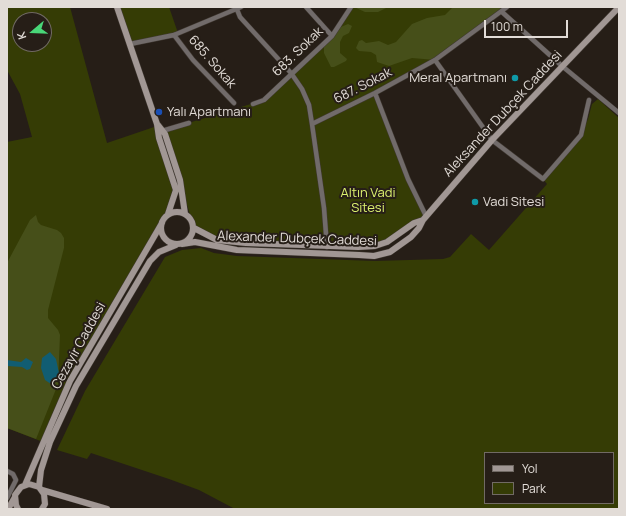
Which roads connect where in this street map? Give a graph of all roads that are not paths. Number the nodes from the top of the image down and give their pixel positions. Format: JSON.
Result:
{"nodes":[{"id":1,"x":118,"y":7,"type":"edge"},
{"id":2,"x":306,"y":7,"type":"edge"},
{"id":3,"x":351,"y":7,"type":"edge"},
{"id":4,"x":507,"y":7,"type":"edge"},
{"id":5,"x":619,"y":7,"type":"edge"},
{"id":6,"x":238,"y":8,"type":"edge"},
{"id":7,"x":502,"y":12,"type":"junction"},
{"id":8,"x":174,"y":35,"type":"junction"},
{"id":9,"x":332,"y":36,"type":"junction"},
{"id":10,"x":130,"y":44,"type":"junction"},
{"id":11,"x":436,"y":60,"type":"junction"},
{"id":12,"x":562,"y":66,"type":"junction"},
{"id":13,"x":291,"y":73,"type":"junction"},
{"id":14,"x":375,"y":93,"type":"junction"},
{"id":15,"x":588,"y":100,"type":"dead end"},
{"id":16,"x":234,"y":103,"type":"dead end"},
{"id":17,"x":253,"y":104,"type":"dead end"},
{"id":18,"x":619,"y":114,"type":"edge"},
{"id":19,"x":189,"y":123,"type":"dead end"},
{"id":20,"x":312,"y":124,"type":"junction"},
{"id":21,"x":162,"y":134,"type":"junction"},
{"id":22,"x":492,"y":140,"type":"junction"},
{"id":23,"x":175,"y":176,"type":"junction"},
{"id":24,"x":168,"y":214,"type":"junction"},
{"id":25,"x":185,"y":214,"type":"junction"},
{"id":26,"x":424,"y":218,"type":"junction"},
{"id":27,"x":162,"y":224,"type":"junction"},
{"id":28,"x":194,"y":228,"type":"junction"},
{"id":29,"x":179,"y":244,"type":"junction"},
{"id":30,"x":327,"y":247,"type":"junction"},
{"id":31,"x":47,"y":440,"type":"junction"},
{"id":32,"x":7,"y":471,"type":"edge"},
{"id":33,"x":25,"y":485,"type":"junction"},
{"id":34,"x":40,"y":488,"type":"junction"},
{"id":35,"x":15,"y":495,"type":"junction"},
{"id":36,"x":7,"y":498,"type":"edge"},
{"id":37,"x":8,"y":509,"type":"edge"},
{"id":38,"x":18,"y":509,"type":"edge"},
{"id":39,"x":42,"y":509,"type":"edge"},
{"id":40,"x":107,"y":509,"type":"edge"}],
"edges":[{"from":1,"to":10,"type":"main road"},
{"from":2,"to":9,"type":"street"},
{"from":3,"to":9,"type":"street","name":"683. Sokak"},
{"from":4,"to":7,"type":"street","name":"687. Sokak"},
{"from":5,"to":12,"type":"main road","name":"Aleksander Dubçek Caddesi"},
{"from":6,"to":8,"type":"street"},
{"from":6,"to":13,"type":"street"},
{"from":7,"to":11,"type":"street","name":"687. Sokak"},
{"from":7,"to":12,"type":"street"},
{"from":8,"to":10,"type":"street"},
{"from":8,"to":16,"type":"street","name":"685. Sokak"},
{"from":9,"to":13,"type":"street","name":"683. Sokak"},
{"from":10,"to":21,"type":"main road"},
{"from":11,"to":14,"type":"street","name":"687. Sokak"},
{"from":11,"to":22,"type":"street"},
{"from":12,"to":18,"type":"street"},
{"from":12,"to":22,"type":"main road","name":"Aleksander Dubçek Caddesi"},
{"from":13,"to":17,"type":"street","name":"683. Sokak"},
{"from":13,"to":20,"type":"street"},
{"from":14,"to":20,"type":"street","name":"687. Sokak"},
{"from":14,"to":26,"type":"street"},
{"from":15,"to":22,"type":"street"},
{"from":19,"to":21,"type":"street"},
{"from":20,"to":30,"type":"street"},
{"from":21,"to":23,"type":"main road"},
{"from":22,"to":26,"type":"main road","name":"Aleksander Dubçek Caddesi"},
{"from":23,"to":24,"type":"main road"},
{"from":23,"to":25,"type":"main road"},
{"from":24,"to":25,"type":"main road"},
{"from":24,"to":27,"type":"main road"},
{"from":25,"to":28,"type":"main road"},
{"from":26,"to":29,"type":"main road","name":"Alexander Dubçek Caddesi"},
{"from":26,"to":30,"type":"main road","name":"Alexander Dubçek Caddesi"},
{"from":27,"to":29,"type":"main road"},
{"from":27,"to":31,"type":"main road","name":"Cezayir Caddesi"},
{"from":28,"to":29,"type":"main road"},
{"from":28,"to":30,"type":"main road","name":"Alexander Dubçek Caddesi"},
{"from":29,"to":31,"type":"main road","name":"Cezayir Caddesi"},
{"from":31,"to":33,"type":"main road","name":"Cezayir Caddesi"},
{"from":31,"to":34,"type":"main road","name":"Cezayir Caddesi"},
{"from":32,"to":36,"type":"street"},
{"from":33,"to":34,"type":"main road"},
{"from":33,"to":35,"type":"main road"},
{"from":34,"to":39,"type":"main road","name":"Cezayir Caddesi"},
{"from":34,"to":40,"type":"main road"},
{"from":35,"to":37,"type":"main road"},
{"from":35,"to":38,"type":"main road"}]}
